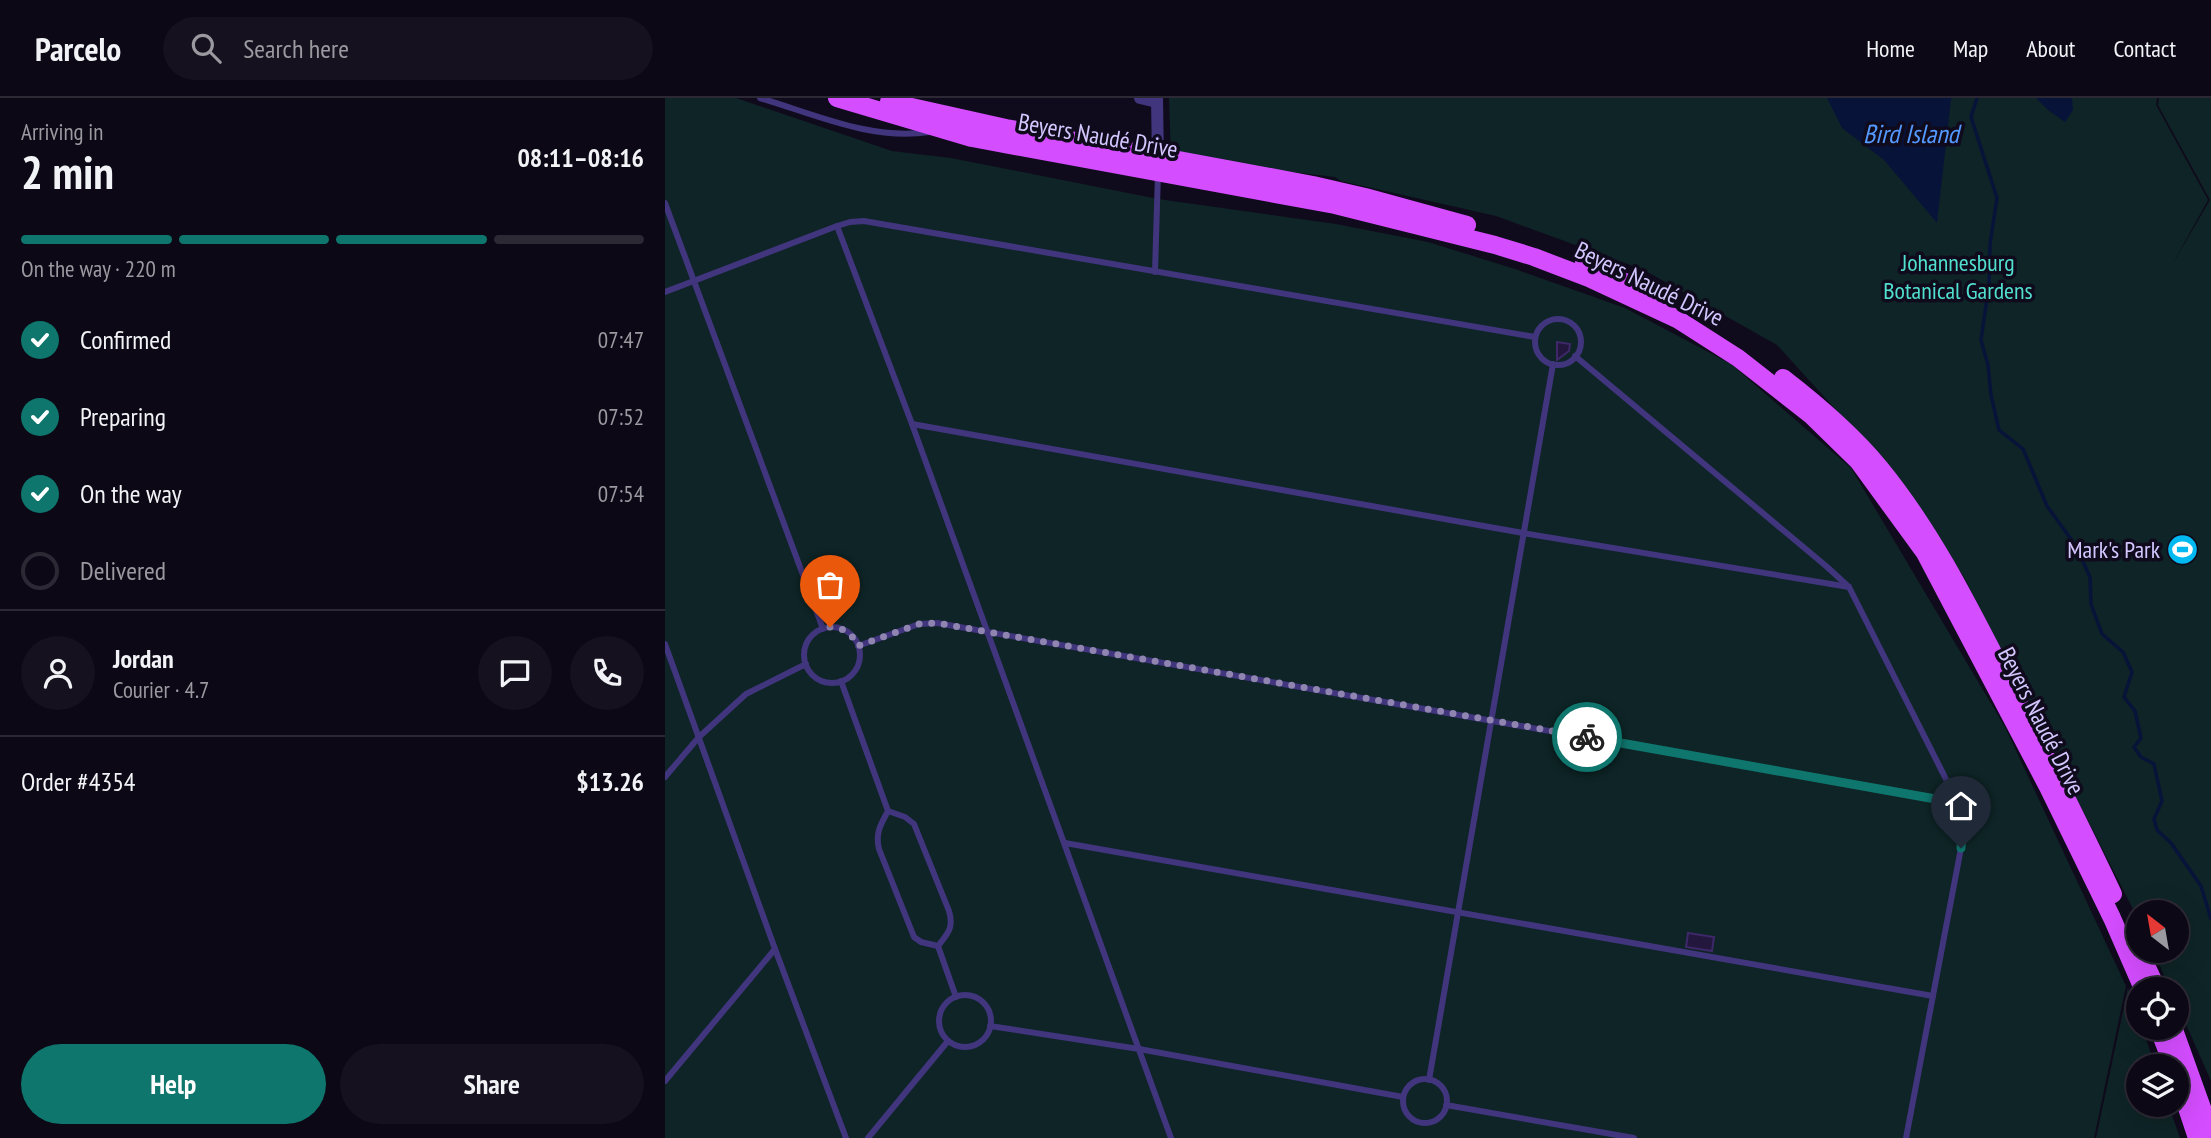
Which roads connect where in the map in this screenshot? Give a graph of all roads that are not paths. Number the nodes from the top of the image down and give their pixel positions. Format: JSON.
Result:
{"nodes":[{"id":1,"x":760,"y":98,"type":"edge"},
{"id":2,"x":837,"y":98,"type":"edge"},
{"id":3,"x":876,"y":98,"type":"edge"},
{"id":4,"x":1140,"y":98,"type":"edge"},
{"id":5,"x":1157,"y":100,"type":"edge"},
{"id":6,"x":941,"y":130,"type":"junction"},
{"id":7,"x":1158,"y":164,"type":"junction"},
{"id":8,"x":665,"y":203,"type":"edge"},
{"id":9,"x":837,"y":226,"type":"junction"},
{"id":10,"x":1155,"y":272,"type":"junction"},
{"id":11,"x":694,"y":282,"type":"junction"},
{"id":12,"x":665,"y":292,"type":"edge"},
{"id":13,"x":1535,"y":337,"type":"junction"},
{"id":14,"x":1575,"y":356,"type":"junction"},
{"id":15,"x":1553,"y":364,"type":"junction"},
{"id":16,"x":912,"y":425,"type":"junction"},
{"id":17,"x":1523,"y":533,"type":"junction"},
{"id":18,"x":1849,"y":587,"type":"junction"},
{"id":19,"x":823,"y":629,"type":"junction"},
{"id":20,"x":988,"y":633,"type":"junction"},
{"id":21,"x":665,"y":644,"type":"edge"},
{"id":22,"x":858,"y":646,"type":"junction"},
{"id":23,"x":806,"y":664,"type":"junction"},
{"id":24,"x":841,"y":681,"type":"junction"},
{"id":25,"x":1490,"y":720,"type":"junction"},
{"id":26,"x":699,"y":737,"type":"junction"},
{"id":27,"x":665,"y":777,"type":"edge"},
{"id":28,"x":1958,"y":803,"type":"junction"},
{"id":29,"x":888,"y":811,"type":"junction"},
{"id":30,"x":1065,"y":843,"type":"junction"},
{"id":31,"x":1460,"y":911,"type":"junction"},
{"id":32,"x":2126,"y":921,"type":"edge"},
{"id":33,"x":938,"y":946,"type":"junction"},
{"id":34,"x":775,"y":949,"type":"junction"},
{"id":35,"x":2138,"y":977,"type":"edge"},
{"id":36,"x":1933,"y":996,"type":"junction"},
{"id":37,"x":956,"y":997,"type":"junction"},
{"id":38,"x":990,"y":1026,"type":"junction"},
{"id":39,"x":2178,"y":1040,"type":"edge"},
{"id":40,"x":948,"y":1041,"type":"junction"},
{"id":41,"x":1139,"y":1049,"type":"junction"},
{"id":42,"x":1429,"y":1080,"type":"junction"},
{"id":43,"x":665,"y":1081,"type":"edge"},
{"id":44,"x":1403,"y":1097,"type":"junction"},
{"id":45,"x":1447,"y":1105,"type":"junction"},
{"id":46,"x":2189,"y":1114,"type":"edge"},
{"id":47,"x":2211,"y":1133,"type":"edge"},
{"id":48,"x":846,"y":1138,"type":"edge"},
{"id":49,"x":868,"y":1138,"type":"edge"},
{"id":50,"x":1171,"y":1138,"type":"edge"},
{"id":51,"x":1634,"y":1138,"type":"edge"},
{"id":52,"x":1906,"y":1138,"type":"edge"},
{"id":53,"x":2197,"y":1138,"type":"edge"}],
"edges":[{"from":1,"to":6,"type":"lane"},
{"from":2,"to":6,"type":"main road","name":"Beyers Naudé Drive"},
{"from":3,"to":7,"type":"main road","name":"Beyers Naudé Drive"},
{"from":4,"to":5,"type":"street","name":"Beyers Naudé Drive"},
{"from":5,"to":7,"type":"street"},
{"from":6,"to":7,"type":"main road","name":"Beyers Naudé Drive"},
{"from":7,"to":10,"type":"lane"},
{"from":7,"to":32,"type":"main road","name":"Beyers Naudé Drive"},
{"from":7,"to":35,"type":"main road","name":"Beyers Naudé Drive"},
{"from":8,"to":11,"type":"lane"},
{"from":9,"to":10,"type":"lane"},
{"from":9,"to":11,"type":"lane"},
{"from":9,"to":16,"type":"lane"},
{"from":10,"to":13,"type":"lane"},
{"from":11,"to":12,"type":"lane"},
{"from":11,"to":19,"type":"lane"},
{"from":13,"to":14,"type":"lane"},
{"from":13,"to":15,"type":"lane"},
{"from":14,"to":15,"type":"lane"},
{"from":14,"to":18,"type":"lane"},
{"from":15,"to":17,"type":"lane"},
{"from":16,"to":17,"type":"lane"},
{"from":16,"to":20,"type":"lane"},
{"from":17,"to":18,"type":"lane"},
{"from":17,"to":25,"type":"lane"},
{"from":18,"to":28,"type":"lane"},
{"from":19,"to":22,"type":"lane"},
{"from":19,"to":23,"type":"lane"},
{"from":20,"to":22,"type":"lane"},
{"from":20,"to":25,"type":"lane"},
{"from":20,"to":30,"type":"lane"},
{"from":21,"to":26,"type":"lane"},
{"from":22,"to":24,"type":"lane"},
{"from":23,"to":24,"type":"lane"},
{"from":23,"to":26,"type":"lane"},
{"from":24,"to":29,"type":"lane"},
{"from":25,"to":28,"type":"lane"},
{"from":25,"to":31,"type":"lane"},
{"from":26,"to":27,"type":"lane"},
{"from":26,"to":34,"type":"lane"},
{"from":28,"to":36,"type":"lane"},
{"from":29,"to":33,"type":"lane"},
{"from":29,"to":33,"type":"lane"},
{"from":30,"to":31,"type":"lane"},
{"from":30,"to":41,"type":"lane"},
{"from":31,"to":36,"type":"lane"},
{"from":31,"to":42,"type":"lane"},
{"from":33,"to":37,"type":"lane"},
{"from":34,"to":43,"type":"lane"},
{"from":34,"to":48,"type":"lane"},
{"from":36,"to":52,"type":"lane"},
{"from":37,"to":38,"type":"lane"},
{"from":37,"to":40,"type":"lane"},
{"from":38,"to":40,"type":"lane"},
{"from":38,"to":41,"type":"lane"},
{"from":39,"to":47,"type":"main road"},
{"from":40,"to":49,"type":"lane"},
{"from":41,"to":44,"type":"lane"},
{"from":41,"to":50,"type":"lane"},
{"from":42,"to":44,"type":"lane"},
{"from":42,"to":45,"type":"lane"},
{"from":44,"to":45,"type":"lane"},
{"from":45,"to":51,"type":"lane"},
{"from":46,"to":53,"type":"main road"}]}
